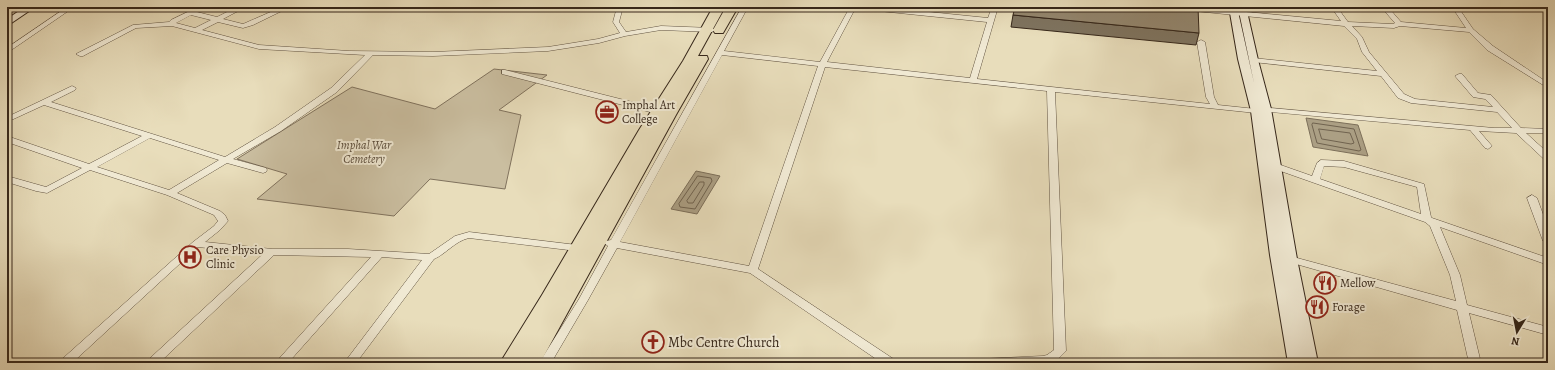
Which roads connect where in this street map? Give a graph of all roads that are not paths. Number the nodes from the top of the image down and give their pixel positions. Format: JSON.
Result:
{"nodes":[{"id":1,"x":31,"y":7,"type":"edge"},
{"id":2,"x":71,"y":7,"type":"edge"},
{"id":3,"x":204,"y":7,"type":"edge"},
{"id":4,"x":235,"y":7,"type":"edge"},
{"id":5,"x":287,"y":7,"type":"edge"},
{"id":6,"x":620,"y":7,"type":"edge"},
{"id":7,"x":720,"y":7,"type":"edge"},
{"id":8,"x":732,"y":7,"type":"edge"},
{"id":9,"x":745,"y":7,"type":"edge"},
{"id":10,"x":852,"y":7,"type":"edge"},
{"id":11,"x":860,"y":7,"type":"edge"},
{"id":12,"x":995,"y":7,"type":"edge"},
{"id":13,"x":1175,"y":7,"type":"edge"},
{"id":14,"x":1203,"y":7,"type":"edge"},
{"id":15,"x":1334,"y":7,"type":"edge"},
{"id":16,"x":1384,"y":7,"type":"edge"},
{"id":17,"x":1455,"y":7,"type":"edge"},
{"id":18,"x":1535,"y":7,"type":"edge"},
{"id":19,"x":1237,"y":10,"type":"edge"},
{"id":20,"x":1548,"y":10,"type":"edge"},
{"id":21,"x":191,"y":13,"type":"junction"},
{"id":22,"x":218,"y":20,"type":"junction"},
{"id":23,"x":991,"y":20,"type":"junction"},
{"id":24,"x":7,"y":23,"type":"edge"},
{"id":25,"x":172,"y":24,"type":"junction"},
{"id":26,"x":1346,"y":24,"type":"junction"},
{"id":27,"x":1399,"y":24,"type":"junction"},
{"id":28,"x":712,"y":30,"type":"junction"},
{"id":29,"x":1471,"y":30,"type":"junction"},
{"id":30,"x":195,"y":31,"type":"junction"},
{"id":31,"x":624,"y":34,"type":"junction"},
{"id":32,"x":1201,"y":42,"type":"dead end"},
{"id":33,"x":7,"y":51,"type":"edge"},
{"id":34,"x":371,"y":53,"type":"junction"},
{"id":35,"x":719,"y":53,"type":"junction"},
{"id":36,"x":80,"y":54,"type":"dead end"},
{"id":37,"x":1253,"y":60,"type":"junction"},
{"id":38,"x":822,"y":65,"type":"junction"},
{"id":39,"x":505,"y":72,"type":"dead end"},
{"id":40,"x":1383,"y":74,"type":"junction"},
{"id":41,"x":1459,"y":76,"type":"dead end"},
{"id":42,"x":972,"y":81,"type":"junction"},
{"id":43,"x":1548,"y":86,"type":"edge"},
{"id":44,"x":72,"y":88,"type":"dead end"},
{"id":45,"x":1051,"y":89,"type":"junction"},
{"id":46,"x":44,"y":102,"type":"junction"},
{"id":47,"x":1216,"y":107,"type":"junction"},
{"id":48,"x":1259,"y":109,"type":"junction"},
{"id":49,"x":1500,"y":110,"type":"junction"},
{"id":50,"x":657,"y":111,"type":"junction"},
{"id":51,"x":7,"y":120,"type":"edge"},
{"id":52,"x":1472,"y":128,"type":"junction"},
{"id":53,"x":1518,"y":130,"type":"junction"},
{"id":54,"x":1548,"y":131,"type":"edge"},
{"id":55,"x":150,"y":135,"type":"junction"},
{"id":56,"x":7,"y":139,"type":"edge"},
{"id":57,"x":1488,"y":146,"type":"dead end"},
{"id":58,"x":1548,"y":158,"type":"edge"},
{"id":59,"x":226,"y":160,"type":"junction"},
{"id":60,"x":1275,"y":166,"type":"junction"},
{"id":61,"x":88,"y":167,"type":"junction"},
{"id":62,"x":263,"y":170,"type":"dead end"},
{"id":63,"x":7,"y":179,"type":"edge"},
{"id":64,"x":1315,"y":180,"type":"junction"},
{"id":65,"x":170,"y":193,"type":"junction"},
{"id":66,"x":1532,"y":198,"type":"dead end"},
{"id":67,"x":1426,"y":218,"type":"junction"},
{"id":68,"x":1548,"y":241,"type":"edge"},
{"id":69,"x":606,"y":243,"type":"junction"},
{"id":70,"x":196,"y":244,"type":"junction"},
{"id":71,"x":577,"y":248,"type":"junction"},
{"id":72,"x":272,"y":252,"type":"junction"},
{"id":73,"x":379,"y":254,"type":"junction"},
{"id":74,"x":1277,"y":255,"type":"junction"},
{"id":75,"x":430,"y":257,"type":"junction"},
{"id":76,"x":1290,"y":258,"type":"junction"},
{"id":77,"x":1548,"y":262,"type":"edge"},
{"id":78,"x":753,"y":270,"type":"junction"},
{"id":79,"x":1462,"y":307,"type":"junction"},
{"id":80,"x":1548,"y":331,"type":"edge"},
{"id":81,"x":1476,"y":362,"type":"edge"},
{"id":82,"x":64,"y":363,"type":"edge"},
{"id":83,"x":152,"y":363,"type":"edge"},
{"id":84,"x":281,"y":363,"type":"edge"},
{"id":85,"x":350,"y":363,"type":"edge"},
{"id":86,"x":510,"y":363,"type":"edge"},
{"id":87,"x":530,"y":363,"type":"edge"},
{"id":88,"x":545,"y":363,"type":"edge"},
{"id":89,"x":891,"y":363,"type":"edge"},
{"id":90,"x":979,"y":363,"type":"edge"},
{"id":91,"x":1296,"y":363,"type":"edge"},
{"id":92,"x":1310,"y":363,"type":"edge"}],
"edges":[{"from":1,"to":24,"type":"main road"},
{"from":2,"to":33,"type":"street"},
{"from":3,"to":21,"type":"street"},
{"from":4,"to":22,"type":"street"},
{"from":5,"to":22,"type":"street"},
{"from":6,"to":31,"type":"street"},
{"from":7,"to":28,"type":"highway"},
{"from":8,"to":28,"type":"highway"},
{"from":9,"to":35,"type":"street"},
{"from":10,"to":38,"type":"street"},
{"from":11,"to":23,"type":"street"},
{"from":12,"to":23,"type":"street"},
{"from":13,"to":19,"type":"street"},
{"from":14,"to":19,"type":"street"},
{"from":15,"to":26,"type":"street"},
{"from":16,"to":27,"type":"street"},
{"from":17,"to":29,"type":"street"},
{"from":18,"to":20,"type":"street"},
{"from":19,"to":26,"type":"street"},
{"from":19,"to":37,"type":"main road"},
{"from":19,"to":48,"type":"main road"},
{"from":21,"to":22,"type":"street"},
{"from":21,"to":25,"type":"street"},
{"from":22,"to":30,"type":"street"},
{"from":23,"to":42,"type":"street"},
{"from":25,"to":30,"type":"street"},
{"from":25,"to":36,"type":"street"},
{"from":26,"to":27,"type":"street"},
{"from":26,"to":40,"type":"street"},
{"from":27,"to":29,"type":"street"},
{"from":28,"to":31,"type":"street"},
{"from":28,"to":50,"type":"highway"},
{"from":28,"to":69,"type":"highway"},
{"from":29,"to":43,"type":"street"},
{"from":30,"to":34,"type":"street"},
{"from":31,"to":34,"type":"street"},
{"from":32,"to":47,"type":"street"},
{"from":34,"to":59,"type":"street"},
{"from":35,"to":38,"type":"street"},
{"from":35,"to":69,"type":"street"},
{"from":37,"to":40,"type":"street"},
{"from":37,"to":48,"type":"main road"},
{"from":38,"to":42,"type":"street"},
{"from":38,"to":78,"type":"street"},
{"from":39,"to":50,"type":"street"},
{"from":40,"to":49,"type":"street"},
{"from":41,"to":49,"type":"street"},
{"from":42,"to":45,"type":"street"},
{"from":44,"to":46,"type":"street"},
{"from":45,"to":47,"type":"street"},
{"from":45,"to":90,"type":"street"},
{"from":46,"to":51,"type":"street"},
{"from":46,"to":55,"type":"street"},
{"from":47,"to":48,"type":"street"},
{"from":48,"to":52,"type":"street"},
{"from":48,"to":60,"type":"main road"},
{"from":48,"to":74,"type":"main road"},
{"from":49,"to":53,"type":"street"},
{"from":50,"to":71,"type":"highway"},
{"from":52,"to":53,"type":"street"},
{"from":52,"to":57,"type":"street"},
{"from":53,"to":54,"type":"street"},
{"from":53,"to":58,"type":"street"},
{"from":55,"to":59,"type":"street"},
{"from":55,"to":61,"type":"street"},
{"from":56,"to":61,"type":"street"},
{"from":59,"to":62,"type":"street"},
{"from":59,"to":65,"type":"street"},
{"from":60,"to":64,"type":"street"},
{"from":60,"to":76,"type":"main road"},
{"from":61,"to":63,"type":"street"},
{"from":61,"to":65,"type":"street"},
{"from":64,"to":67,"type":"street"},
{"from":64,"to":67,"type":"street"},
{"from":65,"to":70,"type":"street"},
{"from":66,"to":68,"type":"street"},
{"from":67,"to":77,"type":"street"},
{"from":67,"to":79,"type":"street"},
{"from":69,"to":78,"type":"street"},
{"from":69,"to":87,"type":"highway"},
{"from":69,"to":88,"type":"street"},
{"from":70,"to":72,"type":"street"},
{"from":70,"to":82,"type":"street"},
{"from":71,"to":75,"type":"street"},
{"from":71,"to":86,"type":"highway"},
{"from":72,"to":73,"type":"street"},
{"from":72,"to":83,"type":"street"},
{"from":73,"to":75,"type":"street"},
{"from":73,"to":84,"type":"street"},
{"from":74,"to":76,"type":"street"},
{"from":74,"to":91,"type":"main road"},
{"from":75,"to":85,"type":"street"},
{"from":76,"to":79,"type":"street"},
{"from":76,"to":92,"type":"main road"},
{"from":78,"to":89,"type":"street"},
{"from":79,"to":80,"type":"street"},
{"from":79,"to":81,"type":"street"}]}
